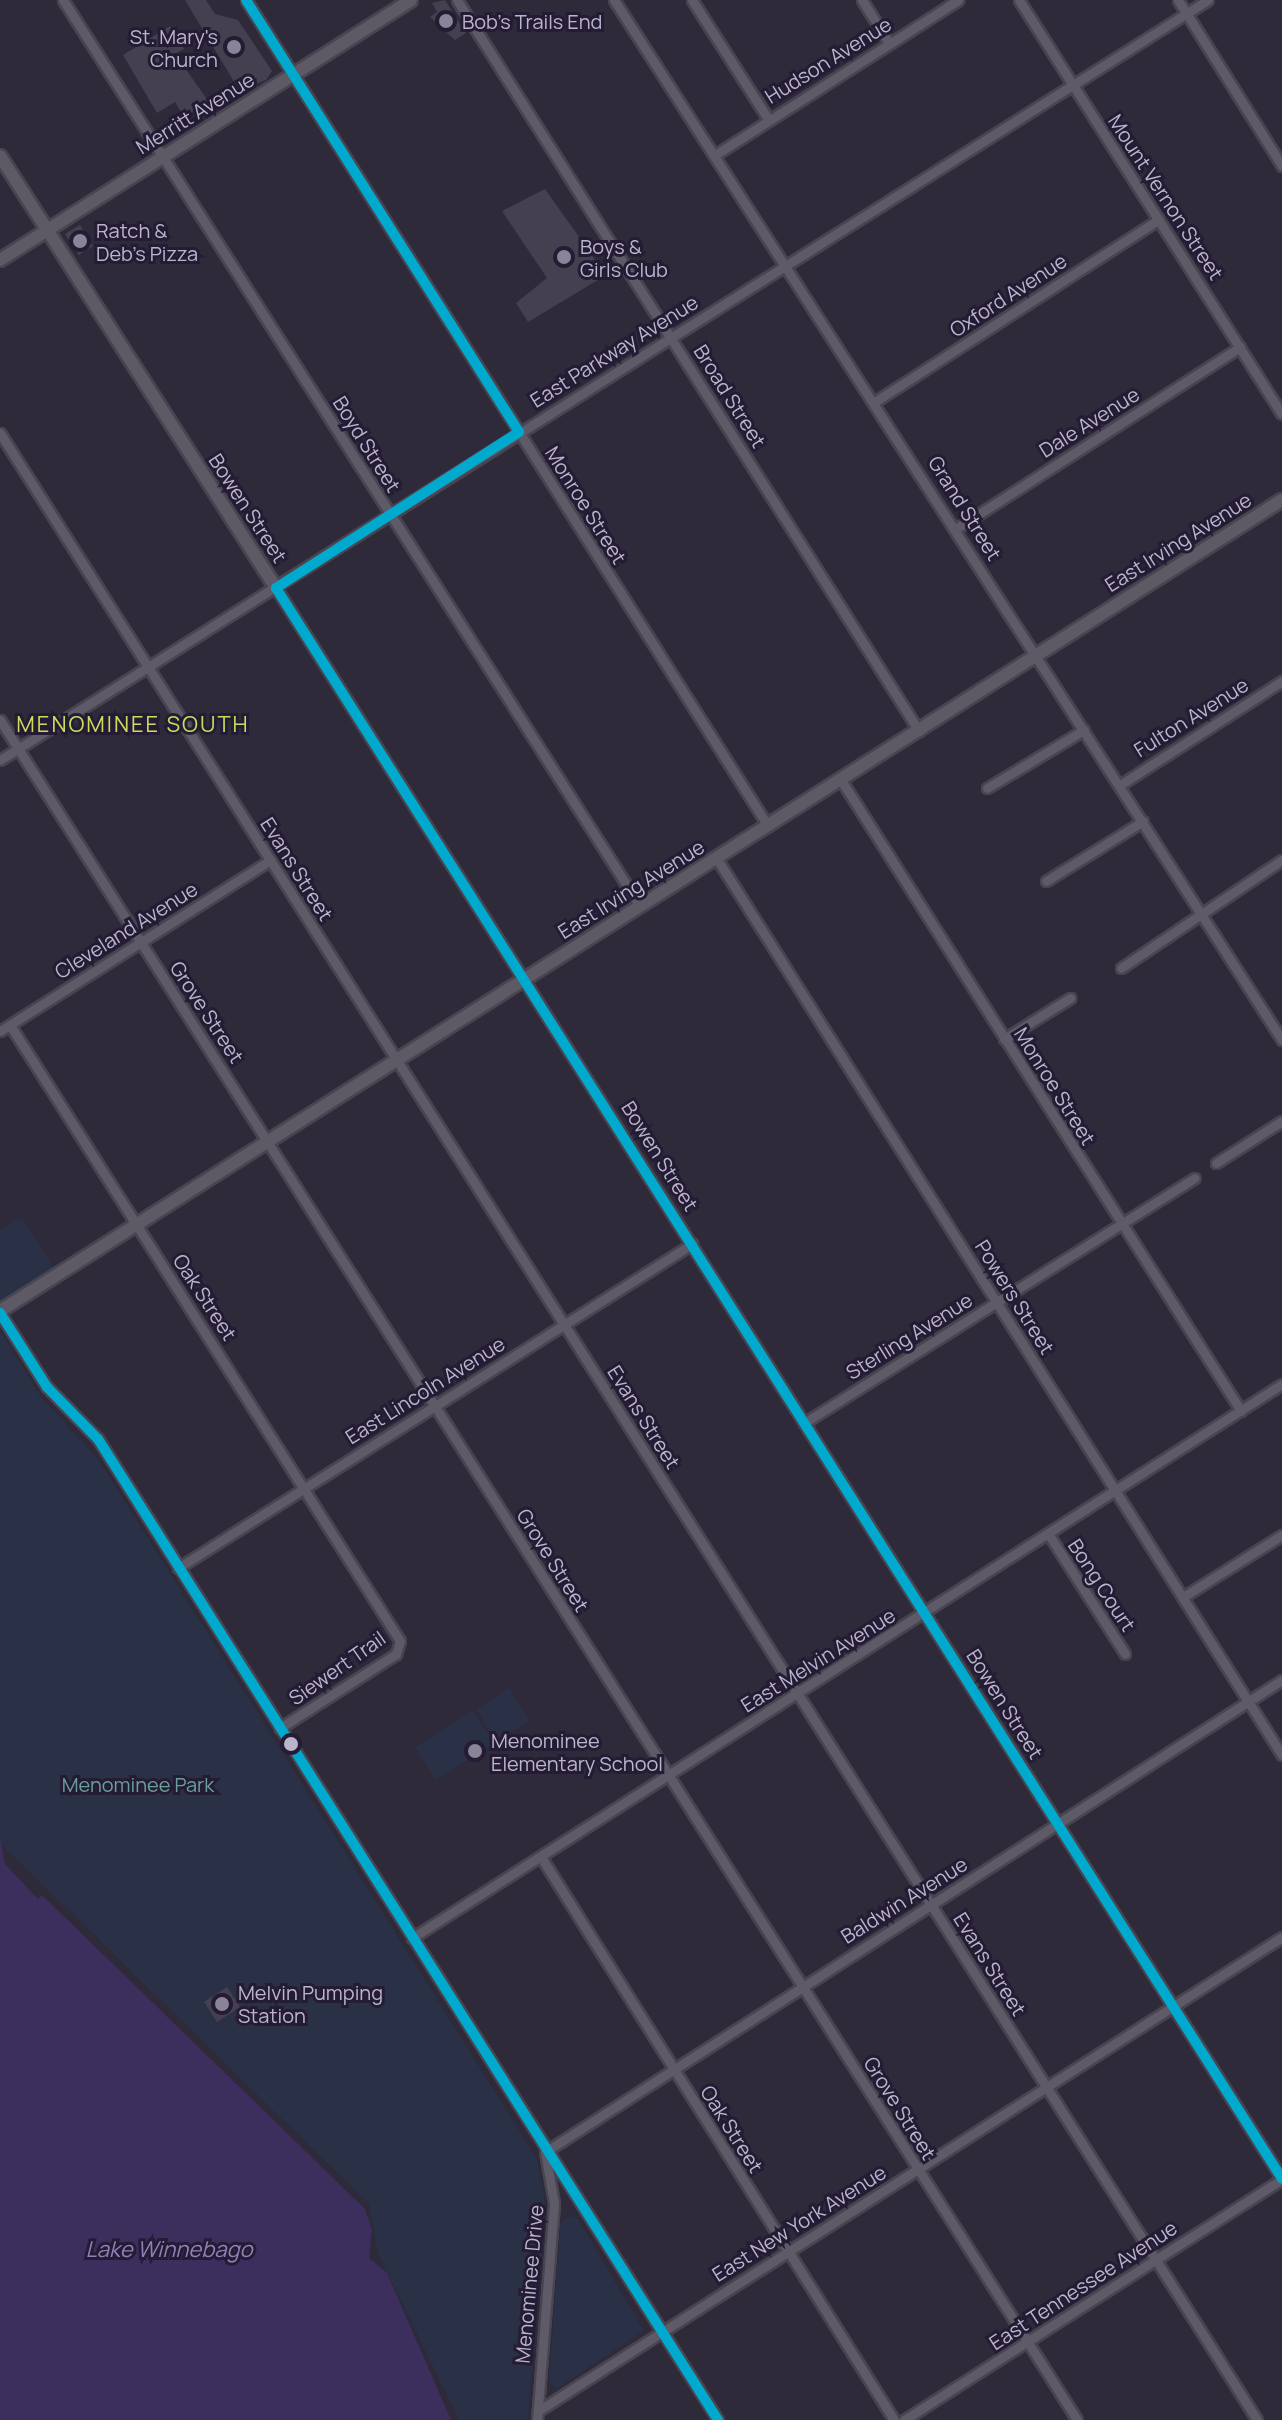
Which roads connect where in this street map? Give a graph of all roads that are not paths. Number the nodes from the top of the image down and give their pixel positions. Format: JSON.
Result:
{"nodes":[{"id":1,"x":63,"y":0,"type":"edge"},
{"id":2,"x":246,"y":0,"type":"edge"},
{"id":3,"x":411,"y":0,"type":"edge"},
{"id":4,"x":457,"y":0,"type":"edge"},
{"id":5,"x":614,"y":0,"type":"edge"},
{"id":6,"x":692,"y":0,"type":"edge"},
{"id":7,"x":862,"y":0,"type":"edge"},
{"id":8,"x":958,"y":0,"type":"edge"},
{"id":9,"x":1019,"y":0,"type":"edge"},
{"id":10,"x":1178,"y":0,"type":"edge"},
{"id":11,"x":1208,"y":0,"type":"edge"},
{"id":12,"x":1187,"y":13,"type":"junction"},
{"id":13,"x":889,"y":43,"type":"junction"},
{"id":14,"x":293,"y":75,"type":"junction"},
{"id":15,"x":1073,"y":85,"type":"junction"},
{"id":16,"x":768,"y":119,"type":"junction"},
{"id":17,"x":718,"y":153,"type":"junction"},
{"id":18,"x":0,"y":156,"type":"edge"},
{"id":19,"x":163,"y":156,"type":"junction"},
{"id":20,"x":1282,"y":166,"type":"edge"},
{"id":21,"x":1159,"y":219,"type":"junction"},
{"id":22,"x":47,"y":230,"type":"junction"},
{"id":23,"x":0,"y":260,"type":"edge"},
{"id":24,"x":789,"y":265,"type":"junction"},
{"id":25,"x":671,"y":336,"type":"junction"},
{"id":26,"x":1240,"y":347,"type":"junction"},
{"id":27,"x":876,"y":401,"type":"junction"},
{"id":28,"x":1282,"y":414,"type":"edge"},
{"id":29,"x":519,"y":432,"type":"junction"},
{"id":30,"x":0,"y":433,"type":"edge"},
{"id":31,"x":1282,"y":500,"type":"edge"},
{"id":32,"x":390,"y":514,"type":"junction"},
{"id":33,"x":957,"y":528,"type":"junction"},
{"id":34,"x":276,"y":588,"type":"junction"},
{"id":35,"x":1036,"y":656,"type":"junction"},
{"id":36,"x":149,"y":668,"type":"junction"},
{"id":37,"x":1282,"y":681,"type":"edge"},
{"id":38,"x":0,"y":720,"type":"edge"},
{"id":39,"x":1084,"y":730,"type":"junction"},
{"id":40,"x":919,"y":731,"type":"junction"},
{"id":41,"x":18,"y":748,"type":"junction"},
{"id":42,"x":0,"y":760,"type":"edge"},
{"id":43,"x":841,"y":780,"type":"junction"},
{"id":44,"x":1120,"y":785,"type":"junction"},
{"id":45,"x":987,"y":788,"type":"dead end"},
{"id":46,"x":1143,"y":821,"type":"junction"},
{"id":47,"x":768,"y":826,"type":"junction"},
{"id":48,"x":717,"y":859,"type":"junction"},
{"id":49,"x":271,"y":860,"type":"junction"},
{"id":50,"x":1282,"y":860,"type":"edge"},
{"id":51,"x":1046,"y":881,"type":"dead end"},
{"id":52,"x":640,"y":906,"type":"junction"},
{"id":53,"x":1201,"y":913,"type":"junction"},
{"id":54,"x":141,"y":942,"type":"junction"},
{"id":55,"x":1121,"y":968,"type":"dead end"},
{"id":56,"x":525,"y":979,"type":"junction"},
{"id":57,"x":1070,"y":998,"type":"dead end"},
{"id":58,"x":10,"y":1025,"type":"junction"},
{"id":59,"x":0,"y":1031,"type":"edge"},
{"id":60,"x":1004,"y":1039,"type":"junction"},
{"id":61,"x":1282,"y":1040,"type":"edge"},
{"id":62,"x":397,"y":1060,"type":"junction"},
{"id":63,"x":1282,"y":1121,"type":"edge"},
{"id":64,"x":269,"y":1142,"type":"junction"},
{"id":65,"x":1216,"y":1163,"type":"dead end"},
{"id":66,"x":1194,"y":1178,"type":"dead end"},
{"id":67,"x":1121,"y":1223,"type":"junction"},
{"id":68,"x":137,"y":1224,"type":"junction"},
{"id":69,"x":692,"y":1244,"type":"junction"},
{"id":70,"x":997,"y":1302,"type":"junction"},
{"id":71,"x":0,"y":1312,"type":"edge"},
{"id":72,"x":565,"y":1325,"type":"junction"},
{"id":73,"x":1282,"y":1384,"type":"edge"},
{"id":74,"x":434,"y":1405,"type":"junction"},
{"id":75,"x":1241,"y":1411,"type":"junction"},
{"id":76,"x":804,"y":1423,"type":"junction"},
{"id":77,"x":305,"y":1487,"type":"junction"},
{"id":78,"x":1117,"y":1492,"type":"junction"},
{"id":79,"x":1049,"y":1535,"type":"junction"},
{"id":80,"x":1282,"y":1535,"type":"edge"},
{"id":81,"x":178,"y":1568,"type":"junction"},
{"id":82,"x":370,"y":1590,"type":"joint"},
{"id":83,"x":1183,"y":1597,"type":"junction"},
{"id":84,"x":925,"y":1614,"type":"junction"},
{"id":85,"x":1125,"y":1654,"type":"dead end"},
{"id":86,"x":1282,"y":1680,"type":"edge"},
{"id":87,"x":798,"y":1694,"type":"junction"},
{"id":88,"x":1248,"y":1701,"type":"junction"},
{"id":89,"x":280,"y":1728,"type":"junction"},
{"id":90,"x":1282,"y":1755,"type":"edge"},
{"id":91,"x":668,"y":1776,"type":"junction"},
{"id":92,"x":1057,"y":1824,"type":"junction"},
{"id":93,"x":541,"y":1857,"type":"junction"},
{"id":94,"x":931,"y":1904,"type":"junction"},
{"id":95,"x":1282,"y":1937,"type":"edge"},
{"id":96,"x":412,"y":1938,"type":"junction"},
{"id":97,"x":802,"y":1986,"type":"junction"},
{"id":98,"x":1172,"y":2007,"type":"junction"},
{"id":99,"x":673,"y":2068,"type":"junction"},
{"id":100,"x":1045,"y":2086,"type":"junction"},
{"id":101,"x":545,"y":2152,"type":"junction"},
{"id":102,"x":917,"y":2170,"type":"junction"},
{"id":103,"x":1282,"y":2179,"type":"edge"},
{"id":104,"x":787,"y":2251,"type":"junction"},
{"id":105,"x":1155,"y":2260,"type":"junction"},
{"id":106,"x":660,"y":2333,"type":"junction"},
{"id":107,"x":1028,"y":2342,"type":"junction"},
{"id":108,"x":538,"y":2416,"type":"edge"},
{"id":109,"x":718,"y":2420,"type":"edge"},
{"id":110,"x":894,"y":2420,"type":"edge"},
{"id":111,"x":904,"y":2420,"type":"edge"},
{"id":112,"x":1077,"y":2420,"type":"edge"},
{"id":113,"x":1257,"y":2420,"type":"edge"}],
"edges":[{"from":1,"to":19,"type":"street","name":"Boyd Street"},
{"from":2,"to":14,"type":"street","name":"Monroe Street"},
{"from":3,"to":14,"type":"street","name":"Merritt Avenue"},
{"from":4,"to":25,"type":"street","name":"Broad Street"},
{"from":5,"to":17,"type":"street","name":"Grand Street"},
{"from":6,"to":16,"type":"street"},
{"from":7,"to":13,"type":"street"},
{"from":8,"to":13,"type":"street","name":"Hudson Avenue"},
{"from":9,"to":15,"type":"street","name":"Mount Vernon Street"},
{"from":10,"to":12,"type":"street"},
{"from":11,"to":12,"type":"street","name":"East Parkway Avenue"},
{"from":12,"to":15,"type":"street","name":"East Parkway Avenue"},
{"from":12,"to":20,"type":"street"},
{"from":13,"to":16,"type":"street","name":"Hudson Avenue"},
{"from":14,"to":19,"type":"street","name":"Merritt Avenue"},
{"from":14,"to":29,"type":"street","name":"Monroe Street"},
{"from":15,"to":21,"type":"street","name":"Mount Vernon Street"},
{"from":15,"to":24,"type":"street","name":"East Parkway Avenue"},
{"from":16,"to":17,"type":"street","name":"Hudson Avenue"},
{"from":17,"to":24,"type":"street","name":"Grand Street"},
{"from":18,"to":22,"type":"street","name":"Bowen Street"},
{"from":19,"to":22,"type":"street","name":"Merritt Avenue"},
{"from":19,"to":32,"type":"street","name":"Boyd Street"},
{"from":21,"to":26,"type":"street","name":"Mount Vernon Street"},
{"from":21,"to":27,"type":"street","name":"Oxford Avenue"},
{"from":22,"to":23,"type":"street","name":"Merritt Avenue"},
{"from":22,"to":34,"type":"street","name":"Bowen Street"},
{"from":24,"to":25,"type":"street","name":"East Parkway Avenue"},
{"from":24,"to":27,"type":"street","name":"Grand Street"},
{"from":25,"to":29,"type":"street","name":"East Parkway Avenue"},
{"from":25,"to":40,"type":"street","name":"Broad Street"},
{"from":26,"to":28,"type":"street","name":"Mount Vernon Street"},
{"from":26,"to":33,"type":"street","name":"Dale Avenue"},
{"from":27,"to":33,"type":"street","name":"Grand Street"},
{"from":29,"to":32,"type":"street","name":"East Parkway Avenue"},
{"from":29,"to":47,"type":"street","name":"Monroe Street"},
{"from":30,"to":36,"type":"street","name":"Evans Street"},
{"from":31,"to":35,"type":"street","name":"East Irving Avenue"},
{"from":32,"to":34,"type":"street","name":"East Parkway Avenue"},
{"from":32,"to":52,"type":"street","name":"Boyd Street"},
{"from":33,"to":35,"type":"street","name":"Grand Street"},
{"from":34,"to":36,"type":"street","name":"East Parkway Avenue"},
{"from":34,"to":56,"type":"street","name":"Bowen Street"},
{"from":35,"to":39,"type":"street","name":"Grand Street"},
{"from":35,"to":40,"type":"street","name":"East Irving Avenue"},
{"from":36,"to":41,"type":"street","name":"East Parkway Avenue"},
{"from":36,"to":49,"type":"street","name":"Evans Street"},
{"from":37,"to":44,"type":"street","name":"Fulton Avenue"},
{"from":38,"to":41,"type":"street","name":"Grove Street"},
{"from":39,"to":44,"type":"street","name":"Grand Street"},
{"from":39,"to":45,"type":"street"},
{"from":40,"to":43,"type":"street","name":"East Irving Avenue"},
{"from":41,"to":42,"type":"street","name":"East Parkway Avenue"},
{"from":41,"to":54,"type":"street","name":"Grove Street"},
{"from":43,"to":47,"type":"street","name":"East Irving Avenue"},
{"from":43,"to":60,"type":"street","name":"Monroe Street"},
{"from":44,"to":46,"type":"street","name":"Grand Street"},
{"from":46,"to":51,"type":"street"},
{"from":46,"to":53,"type":"street","name":"Grand Street"},
{"from":47,"to":48,"type":"street","name":"East Irving Avenue"},
{"from":48,"to":52,"type":"street","name":"East Irving Avenue"},
{"from":48,"to":70,"type":"street","name":"Powers Street"},
{"from":49,"to":54,"type":"street","name":"Cleveland Avenue"},
{"from":49,"to":62,"type":"street","name":"Evans Street"},
{"from":50,"to":53,"type":"street"},
{"from":52,"to":56,"type":"street","name":"East Irving Avenue"},
{"from":53,"to":55,"type":"street"},
{"from":53,"to":61,"type":"street","name":"Grand Street"},
{"from":54,"to":58,"type":"street","name":"Cleveland Avenue"},
{"from":54,"to":64,"type":"street","name":"Grove Street"},
{"from":56,"to":62,"type":"street","name":"East Irving Avenue"},
{"from":56,"to":69,"type":"street","name":"Bowen Street"},
{"from":57,"to":60,"type":"street"},
{"from":58,"to":59,"type":"street","name":"Cleveland Avenue"},
{"from":58,"to":68,"type":"street","name":"Oak Street"},
{"from":60,"to":67,"type":"street","name":"Monroe Street"},
{"from":62,"to":64,"type":"street","name":"East Irving Avenue"},
{"from":62,"to":72,"type":"street","name":"Evans Street"},
{"from":63,"to":65,"type":"street"},
{"from":64,"to":68,"type":"street","name":"East Irving Avenue"},
{"from":64,"to":74,"type":"street","name":"Grove Street"},
{"from":66,"to":67,"type":"street","name":"Sterling Avenue"},
{"from":67,"to":70,"type":"street","name":"Sterling Avenue"},
{"from":67,"to":75,"type":"street","name":"Monroe Street"},
{"from":68,"to":71,"type":"street","name":"East Irving Avenue"},
{"from":68,"to":77,"type":"street","name":"Oak Street"},
{"from":69,"to":72,"type":"street","name":"East Lincoln Avenue"},
{"from":69,"to":76,"type":"street","name":"Bowen Street"},
{"from":70,"to":76,"type":"street","name":"Sterling Avenue"},
{"from":70,"to":78,"type":"street","name":"Powers Street"},
{"from":71,"to":81,"type":"street"},
{"from":72,"to":74,"type":"street","name":"East Lincoln Avenue"},
{"from":72,"to":87,"type":"street","name":"Evans Street"},
{"from":73,"to":75,"type":"street","name":"East Melvin Avenue"},
{"from":74,"to":77,"type":"street","name":"East Lincoln Avenue"},
{"from":74,"to":91,"type":"street","name":"Grove Street"},
{"from":75,"to":78,"type":"street","name":"East Melvin Avenue"},
{"from":76,"to":84,"type":"street","name":"Bowen Street"},
{"from":77,"to":81,"type":"street","name":"East Lincoln Avenue"},
{"from":77,"to":82,"type":"street","name":"Oak Street"},
{"from":78,"to":79,"type":"street","name":"East Melvin Avenue"},
{"from":78,"to":83,"type":"street","name":"Powers Street"},
{"from":79,"to":84,"type":"street","name":"East Melvin Avenue"},
{"from":79,"to":85,"type":"street","name":"Bong Court"},
{"from":80,"to":83,"type":"street"},
{"from":81,"to":89,"type":"street"},
{"from":82,"to":89,"type":"street","name":"Siewert Trail"},
{"from":83,"to":88,"type":"street","name":"Powers Street"},
{"from":84,"to":87,"type":"street","name":"East Melvin Avenue"},
{"from":84,"to":92,"type":"street","name":"Bowen Street"},
{"from":86,"to":88,"type":"street","name":"Baldwin Avenue"},
{"from":87,"to":91,"type":"street","name":"East Melvin Avenue"},
{"from":87,"to":94,"type":"street","name":"Evans Street"},
{"from":88,"to":90,"type":"street","name":"Powers Street"},
{"from":88,"to":92,"type":"street","name":"Baldwin Avenue"},
{"from":89,"to":96,"type":"street"},
{"from":91,"to":93,"type":"street","name":"East Melvin Avenue"},
{"from":91,"to":97,"type":"street","name":"Grove Street"},
{"from":92,"to":94,"type":"street","name":"Baldwin Avenue"},
{"from":92,"to":98,"type":"street","name":"Bowen Street"},
{"from":93,"to":96,"type":"street","name":"East Melvin Avenue"},
{"from":93,"to":99,"type":"street","name":"Oak Street"},
{"from":94,"to":97,"type":"street","name":"Baldwin Avenue"},
{"from":94,"to":100,"type":"street","name":"Evans Street"},
{"from":95,"to":98,"type":"street","name":"East New York Avenue"},
{"from":96,"to":101,"type":"street"},
{"from":97,"to":99,"type":"street","name":"Baldwin Avenue"},
{"from":97,"to":102,"type":"street","name":"Grove Street"},
{"from":98,"to":100,"type":"street","name":"East New York Avenue"},
{"from":98,"to":103,"type":"street","name":"Bowen Street"},
{"from":99,"to":101,"type":"street","name":"Baldwin Avenue"},
{"from":99,"to":104,"type":"street","name":"Oak Street"},
{"from":100,"to":102,"type":"street","name":"East New York Avenue"},
{"from":100,"to":105,"type":"street","name":"Evans Street"},
{"from":101,"to":106,"type":"street"},
{"from":101,"to":108,"type":"street","name":"Menominee Drive"},
{"from":102,"to":104,"type":"street","name":"East New York Avenue"},
{"from":102,"to":107,"type":"street","name":"Grove Street"},
{"from":103,"to":105,"type":"street","name":"East Tennessee Avenue"},
{"from":104,"to":106,"type":"street","name":"East New York Avenue"},
{"from":104,"to":110,"type":"street","name":"Oak Street"},
{"from":105,"to":107,"type":"street","name":"East Tennessee Avenue"},
{"from":105,"to":113,"type":"street","name":"Evans Street"},
{"from":106,"to":108,"type":"street","name":"East New York Avenue"},
{"from":106,"to":109,"type":"street"},
{"from":107,"to":111,"type":"street","name":"East Tennessee Avenue"},
{"from":107,"to":112,"type":"street","name":"Grove Street"}]}
